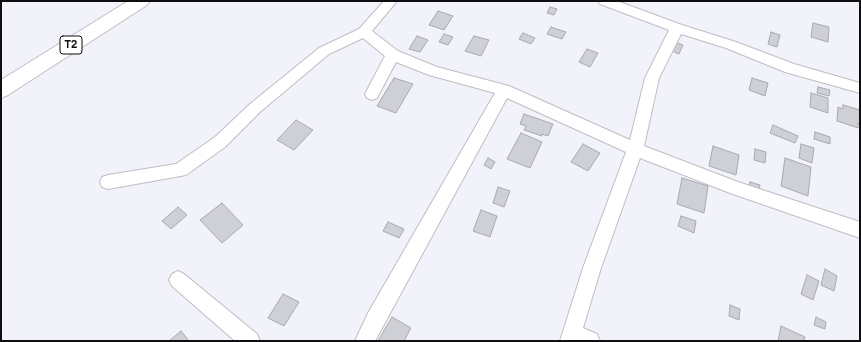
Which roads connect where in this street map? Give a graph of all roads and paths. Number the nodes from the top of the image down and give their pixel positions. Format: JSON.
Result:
{"nodes":[{"id":1,"x":141,"y":1,"type":"edge"},
{"id":2,"x":391,"y":1,"type":"edge"},
{"id":3,"x":604,"y":1,"type":"edge"},
{"id":4,"x":677,"y":28,"type":"junction"},
{"id":5,"x":364,"y":32,"type":"junction"},
{"id":6,"x":393,"y":55,"type":"junction"},
{"id":7,"x":860,"y":88,"type":"edge"},
{"id":8,"x":1,"y":90,"type":"edge"},
{"id":9,"x":504,"y":90,"type":"junction"},
{"id":10,"x":372,"y":94,"type":"dead end"},
{"id":11,"x":635,"y":150,"type":"junction"},
{"id":12,"x":108,"y":182,"type":"dead end"},
{"id":13,"x":860,"y":230,"type":"edge"},
{"id":14,"x":178,"y":280,"type":"dead end"},
{"id":15,"x":571,"y":337,"type":"edge"},
{"id":16,"x":250,"y":341,"type":"edge"},
{"id":17,"x":365,"y":341,"type":"edge"},
{"id":18,"x":590,"y":341,"type":"edge"}],
"edges":[{"from":1,"to":8,"type":"highway","number":"T2"},
{"from":2,"to":5,"type":"street"},
{"from":3,"to":4,"type":"street"},
{"from":4,"to":7,"type":"street"},
{"from":4,"to":11,"type":"street"},
{"from":5,"to":6,"type":"street"},
{"from":5,"to":12,"type":"street"},
{"from":6,"to":9,"type":"street"},
{"from":6,"to":10,"type":"street"},
{"from":9,"to":11,"type":"street"},
{"from":9,"to":17,"type":"street"},
{"from":11,"to":13,"type":"street"},
{"from":11,"to":15,"type":"street"},
{"from":14,"to":16,"type":"street"},
{"from":15,"to":18,"type":"street"}]}
